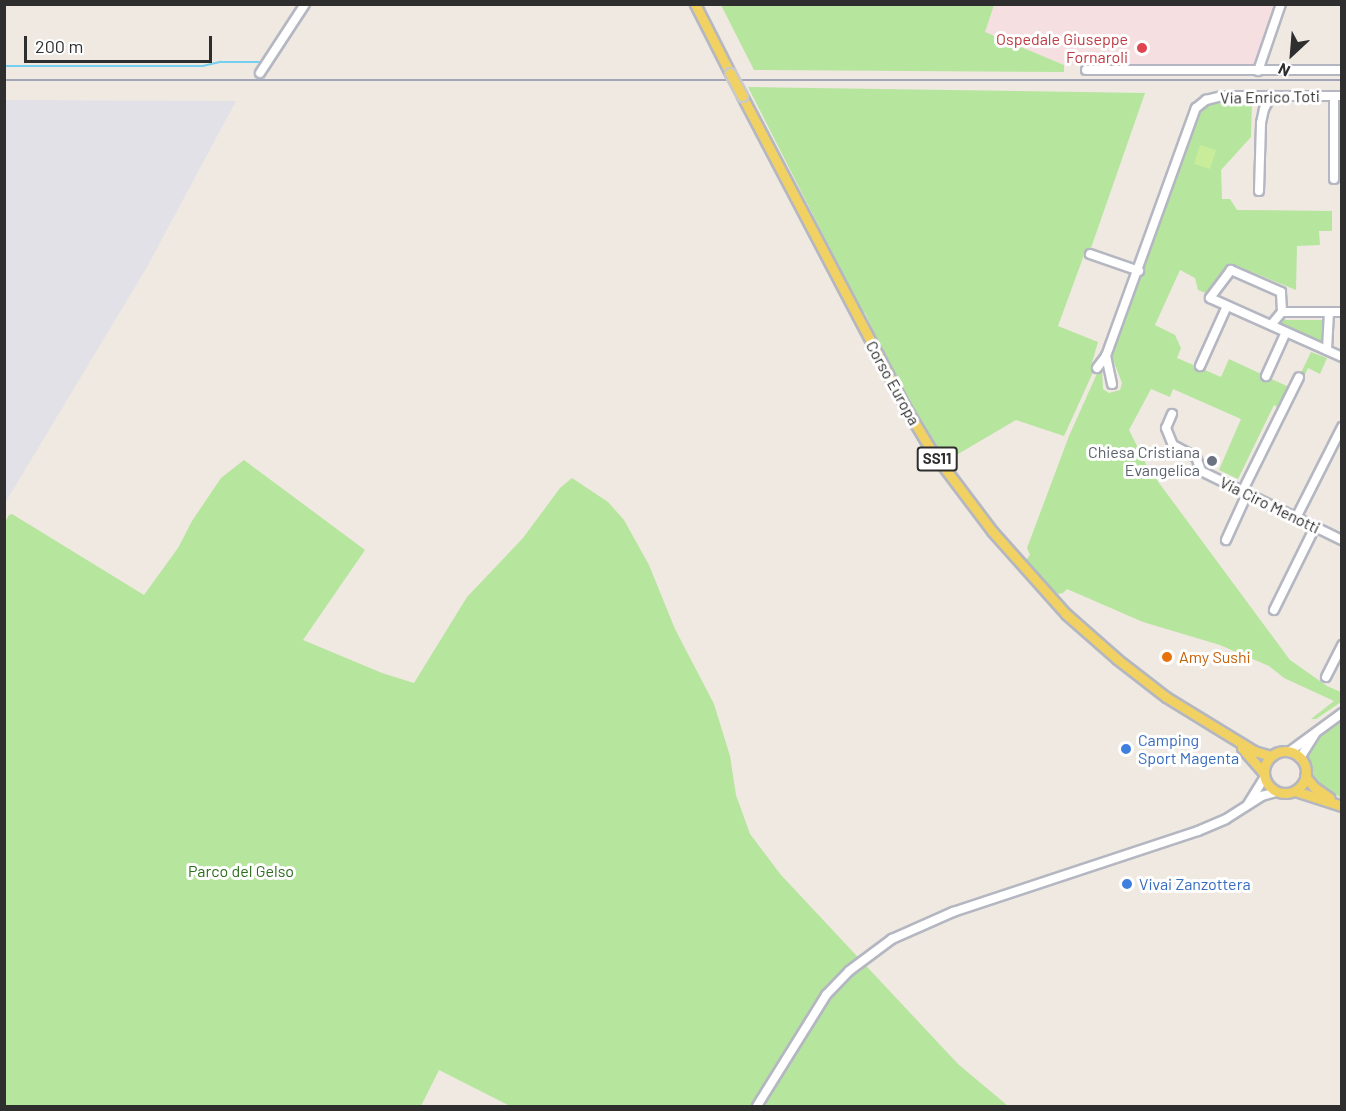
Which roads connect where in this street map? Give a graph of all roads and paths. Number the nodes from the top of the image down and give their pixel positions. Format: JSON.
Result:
{"nodes":[{"id":1,"x":304,"y":4,"type":"edge"},
{"id":2,"x":695,"y":4,"type":"edge"},
{"id":3,"x":1281,"y":4,"type":"edge"},
{"id":4,"x":1086,"y":70,"type":"dead end"},
{"id":5,"x":1258,"y":70,"type":"junction"},
{"id":6,"x":1341,"y":70,"type":"edge"},
{"id":7,"x":260,"y":73,"type":"dead end"},
{"id":8,"x":1271,"y":96,"type":"junction"},
{"id":9,"x":1338,"y":96,"type":"edge"},
{"id":10,"x":1334,"y":179,"type":"dead end"},
{"id":11,"x":1259,"y":191,"type":"dead end"},
{"id":12,"x":1090,"y":254,"type":"dead end"},
{"id":13,"x":1139,"y":271,"type":"junction"},
{"id":14,"x":1227,"y":306,"type":"junction"},
{"id":15,"x":1282,"y":312,"type":"junction"},
{"id":16,"x":1329,"y":312,"type":"junction"},
{"id":17,"x":1341,"y":312,"type":"edge"},
{"id":18,"x":1270,"y":325,"type":"junction"},
{"id":19,"x":1286,"y":332,"type":"junction"},
{"id":20,"x":1327,"y":350,"type":"junction"},
{"id":21,"x":1106,"y":356,"type":"junction"},
{"id":22,"x":1341,"y":357,"type":"edge"},
{"id":23,"x":1200,"y":366,"type":"dead end"},
{"id":24,"x":1097,"y":368,"type":"dead end"},
{"id":25,"x":1266,"y":376,"type":"dead end"},
{"id":26,"x":1299,"y":377,"type":"dead end"},
{"id":27,"x":1112,"y":384,"type":"dead end"},
{"id":28,"x":1172,"y":414,"type":"dead end"},
{"id":29,"x":1341,"y":427,"type":"edge"},
{"id":30,"x":1244,"y":493,"type":"junction"},
{"id":31,"x":1296,"y":518,"type":"junction"},
{"id":32,"x":1315,"y":527,"type":"junction"},
{"id":33,"x":1226,"y":540,"type":"dead end"},
{"id":34,"x":1341,"y":540,"type":"edge"},
{"id":35,"x":1274,"y":610,"type":"dead end"},
{"id":36,"x":1341,"y":645,"type":"edge"},
{"id":37,"x":1326,"y":677,"type":"dead end"},
{"id":38,"x":1341,"y":713,"type":"edge"},
{"id":39,"x":1319,"y":730,"type":"junction"},
{"id":40,"x":1234,"y":740,"type":"junction"},
{"id":41,"x":1288,"y":752,"type":"junction"},
{"id":42,"x":1271,"y":756,"type":"junction"},
{"id":43,"x":1300,"y":758,"type":"junction"},
{"id":44,"x":1264,"y":775,"type":"junction"},
{"id":45,"x":1305,"y":776,"type":"junction"},
{"id":46,"x":1294,"y":791,"type":"junction"},
{"id":47,"x":1276,"y":792,"type":"junction"},
{"id":48,"x":1341,"y":806,"type":"edge"},
{"id":49,"x":1244,"y":810,"type":"junction"},
{"id":50,"x":757,"y":1107,"type":"edge"}],
"edges":[{"from":1,"to":7,"type":"street"},
{"from":2,"to":40,"type":"main road","name":"Corso Europa","number":"SS11","bridge":true},
{"from":3,"to":5,"type":"street"},
{"from":4,"to":5,"type":"street"},
{"from":5,"to":6,"type":"street"},
{"from":8,"to":9,"type":"street","name":"Via Enrico Toti"},
{"from":8,"to":11,"type":"street"},
{"from":8,"to":13,"type":"street","name":"Via Enrico Toti"},
{"from":9,"to":10,"type":"street"},
{"from":12,"to":13,"type":"street"},
{"from":13,"to":21,"type":"street"},
{"from":14,"to":15,"type":"street"},
{"from":14,"to":18,"type":"street"},
{"from":14,"to":23,"type":"street"},
{"from":15,"to":16,"type":"street"},
{"from":15,"to":18,"type":"street"},
{"from":16,"to":17,"type":"street"},
{"from":16,"to":20,"type":"street"},
{"from":18,"to":19,"type":"street"},
{"from":19,"to":20,"type":"street"},
{"from":19,"to":25,"type":"street"},
{"from":20,"to":22,"type":"street"},
{"from":21,"to":24,"type":"street"},
{"from":21,"to":27,"type":"street"},
{"from":26,"to":30,"type":"street"},
{"from":28,"to":30,"type":"street","name":"Via Ciro Menotti"},
{"from":29,"to":31,"type":"street"},
{"from":30,"to":31,"type":"street","name":"Via Ciro Menotti"},
{"from":30,"to":33,"type":"street"},
{"from":31,"to":32,"type":"street","name":"Via Ciro Menotti"},
{"from":32,"to":34,"type":"street","name":"Via Ciro Menotti"},
{"from":32,"to":35,"type":"street"},
{"from":36,"to":37,"type":"street"},
{"from":38,"to":39,"type":"street"},
{"from":39,"to":41,"type":"street"},
{"from":39,"to":43,"type":"street"},
{"from":40,"to":42,"type":"main road","name":"Corso Europa"},
{"from":40,"to":44,"type":"main road","name":"Corso Europa"},
{"from":41,"to":42,"type":"main road"},
{"from":41,"to":43,"type":"main road"},
{"from":42,"to":44,"type":"main road"},
{"from":43,"to":45,"type":"main road"},
{"from":44,"to":47,"type":"main road"},
{"from":44,"to":49,"type":"street"},
{"from":45,"to":46,"type":"main road"},
{"from":45,"to":48,"type":"main road"},
{"from":46,"to":47,"type":"main road"},
{"from":46,"to":48,"type":"main road"},
{"from":47,"to":49,"type":"street"},
{"from":49,"to":50,"type":"street"}]}
